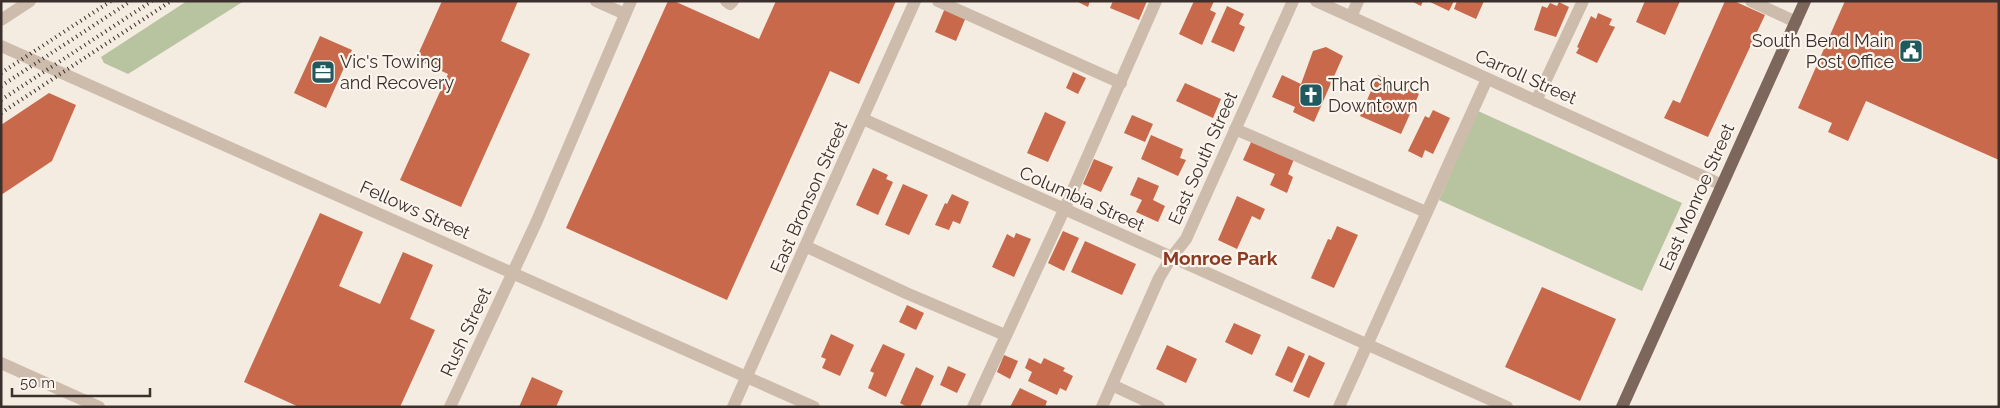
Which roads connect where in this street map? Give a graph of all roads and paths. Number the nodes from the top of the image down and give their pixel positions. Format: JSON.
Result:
{"nodes":[{"id":1,"x":30,"y":1,"type":"edge"},
{"id":2,"x":596,"y":1,"type":"edge"},
{"id":3,"x":631,"y":1,"type":"edge"},
{"id":4,"x":726,"y":1,"type":"edge"},
{"id":5,"x":734,"y":1,"type":"edge"},
{"id":6,"x":915,"y":1,"type":"edge"},
{"id":7,"x":938,"y":1,"type":"edge"},
{"id":8,"x":1156,"y":1,"type":"edge"},
{"id":9,"x":1293,"y":1,"type":"edge"},
{"id":10,"x":1316,"y":1,"type":"edge"},
{"id":11,"x":1358,"y":1,"type":"edge"},
{"id":12,"x":1583,"y":1,"type":"edge"},
{"id":13,"x":1750,"y":1,"type":"edge"},
{"id":14,"x":1805,"y":1,"type":"edge"},
{"id":15,"x":625,"y":14,"type":"junction"},
{"id":16,"x":1351,"y":17,"type":"junction"},
{"id":17,"x":1,"y":20,"type":"edge"},
{"id":18,"x":1796,"y":22,"type":"junction"},
{"id":19,"x":1,"y":46,"type":"edge"},
{"id":20,"x":1487,"y":79,"type":"junction"},
{"id":21,"x":1120,"y":83,"type":"junction"},
{"id":22,"x":1536,"y":101,"type":"junction"},
{"id":23,"x":863,"y":119,"type":"junction"},
{"id":24,"x":1235,"y":129,"type":"junction"},
{"id":25,"x":1722,"y":185,"type":"junction"},
{"id":26,"x":1064,"y":210,"type":"junction"},
{"id":27,"x":1426,"y":212,"type":"junction"},
{"id":28,"x":805,"y":246,"type":"junction"},
{"id":29,"x":1171,"y":258,"type":"junction"},
{"id":30,"x":513,"y":273,"type":"junction"},
{"id":31,"x":1005,"y":335,"type":"junction"},
{"id":32,"x":1367,"y":343,"type":"junction"},
{"id":33,"x":1,"y":363,"type":"edge"},
{"id":34,"x":747,"y":376,"type":"junction"},
{"id":35,"x":1112,"y":386,"type":"junction"},
{"id":36,"x":99,"y":407,"type":"edge"},
{"id":37,"x":450,"y":407,"type":"edge"},
{"id":38,"x":733,"y":407,"type":"edge"},
{"id":39,"x":814,"y":407,"type":"edge"},
{"id":40,"x":973,"y":407,"type":"edge"},
{"id":41,"x":1102,"y":407,"type":"edge"},
{"id":42,"x":1159,"y":407,"type":"edge"},
{"id":43,"x":1338,"y":407,"type":"edge"},
{"id":44,"x":1507,"y":407,"type":"edge"},
{"id":45,"x":1622,"y":407,"type":"edge"}],
"edges":[{"from":1,"to":17,"type":"street"},
{"from":2,"to":15,"type":"street"},
{"from":3,"to":15,"type":"street","name":"Rush Street"},
{"from":4,"to":5,"type":"street"},
{"from":6,"to":23,"type":"street","name":"East Bronson Street"},
{"from":7,"to":21,"type":"street"},
{"from":8,"to":21,"type":"street"},
{"from":9,"to":24,"type":"street","name":"East South Street"},
{"from":10,"to":16,"type":"street","name":"Carroll Street"},
{"from":11,"to":16,"type":"street"},
{"from":12,"to":22,"type":"street"},
{"from":13,"to":18,"type":"street"},
{"from":14,"to":18,"type":"main road","name":"East Monroe Street"},
{"from":15,"to":30,"type":"street","name":"Rush Street"},
{"from":16,"to":20,"type":"street","name":"Carroll Street"},
{"from":18,"to":25,"type":"main road","name":"East Monroe Street"},
{"from":19,"to":30,"type":"street","name":"Fellows Street"},
{"from":20,"to":22,"type":"street","name":"Carroll Street"},
{"from":20,"to":27,"type":"street"},
{"from":21,"to":26,"type":"street"},
{"from":22,"to":25,"type":"street","name":"Carroll Street"},
{"from":23,"to":26,"type":"street","name":"Columbia Street"},
{"from":23,"to":28,"type":"street","name":"East Bronson Street"},
{"from":24,"to":27,"type":"street"},
{"from":24,"to":29,"type":"street","name":"East South Street"},
{"from":25,"to":45,"type":"main road","name":"East Monroe Street"},
{"from":26,"to":29,"type":"street","name":"Columbia Street"},
{"from":26,"to":31,"type":"street"},
{"from":27,"to":32,"type":"street"},
{"from":28,"to":31,"type":"street"},
{"from":28,"to":34,"type":"street","name":"East Bronson Street"},
{"from":29,"to":32,"type":"street","name":"Columbia Street"},
{"from":29,"to":35,"type":"street","name":"East South Street"},
{"from":30,"to":34,"type":"street","name":"Fellows Street"},
{"from":30,"to":37,"type":"street","name":"Rush Street"},
{"from":31,"to":40,"type":"street"},
{"from":32,"to":43,"type":"street"},
{"from":32,"to":44,"type":"street","name":"Columbia Street"},
{"from":33,"to":36,"type":"street"},
{"from":34,"to":38,"type":"street","name":"East Bronson Street"},
{"from":34,"to":39,"type":"street","name":"Fellows Street"},
{"from":35,"to":41,"type":"street","name":"East South Street"},
{"from":35,"to":42,"type":"street"}]}
